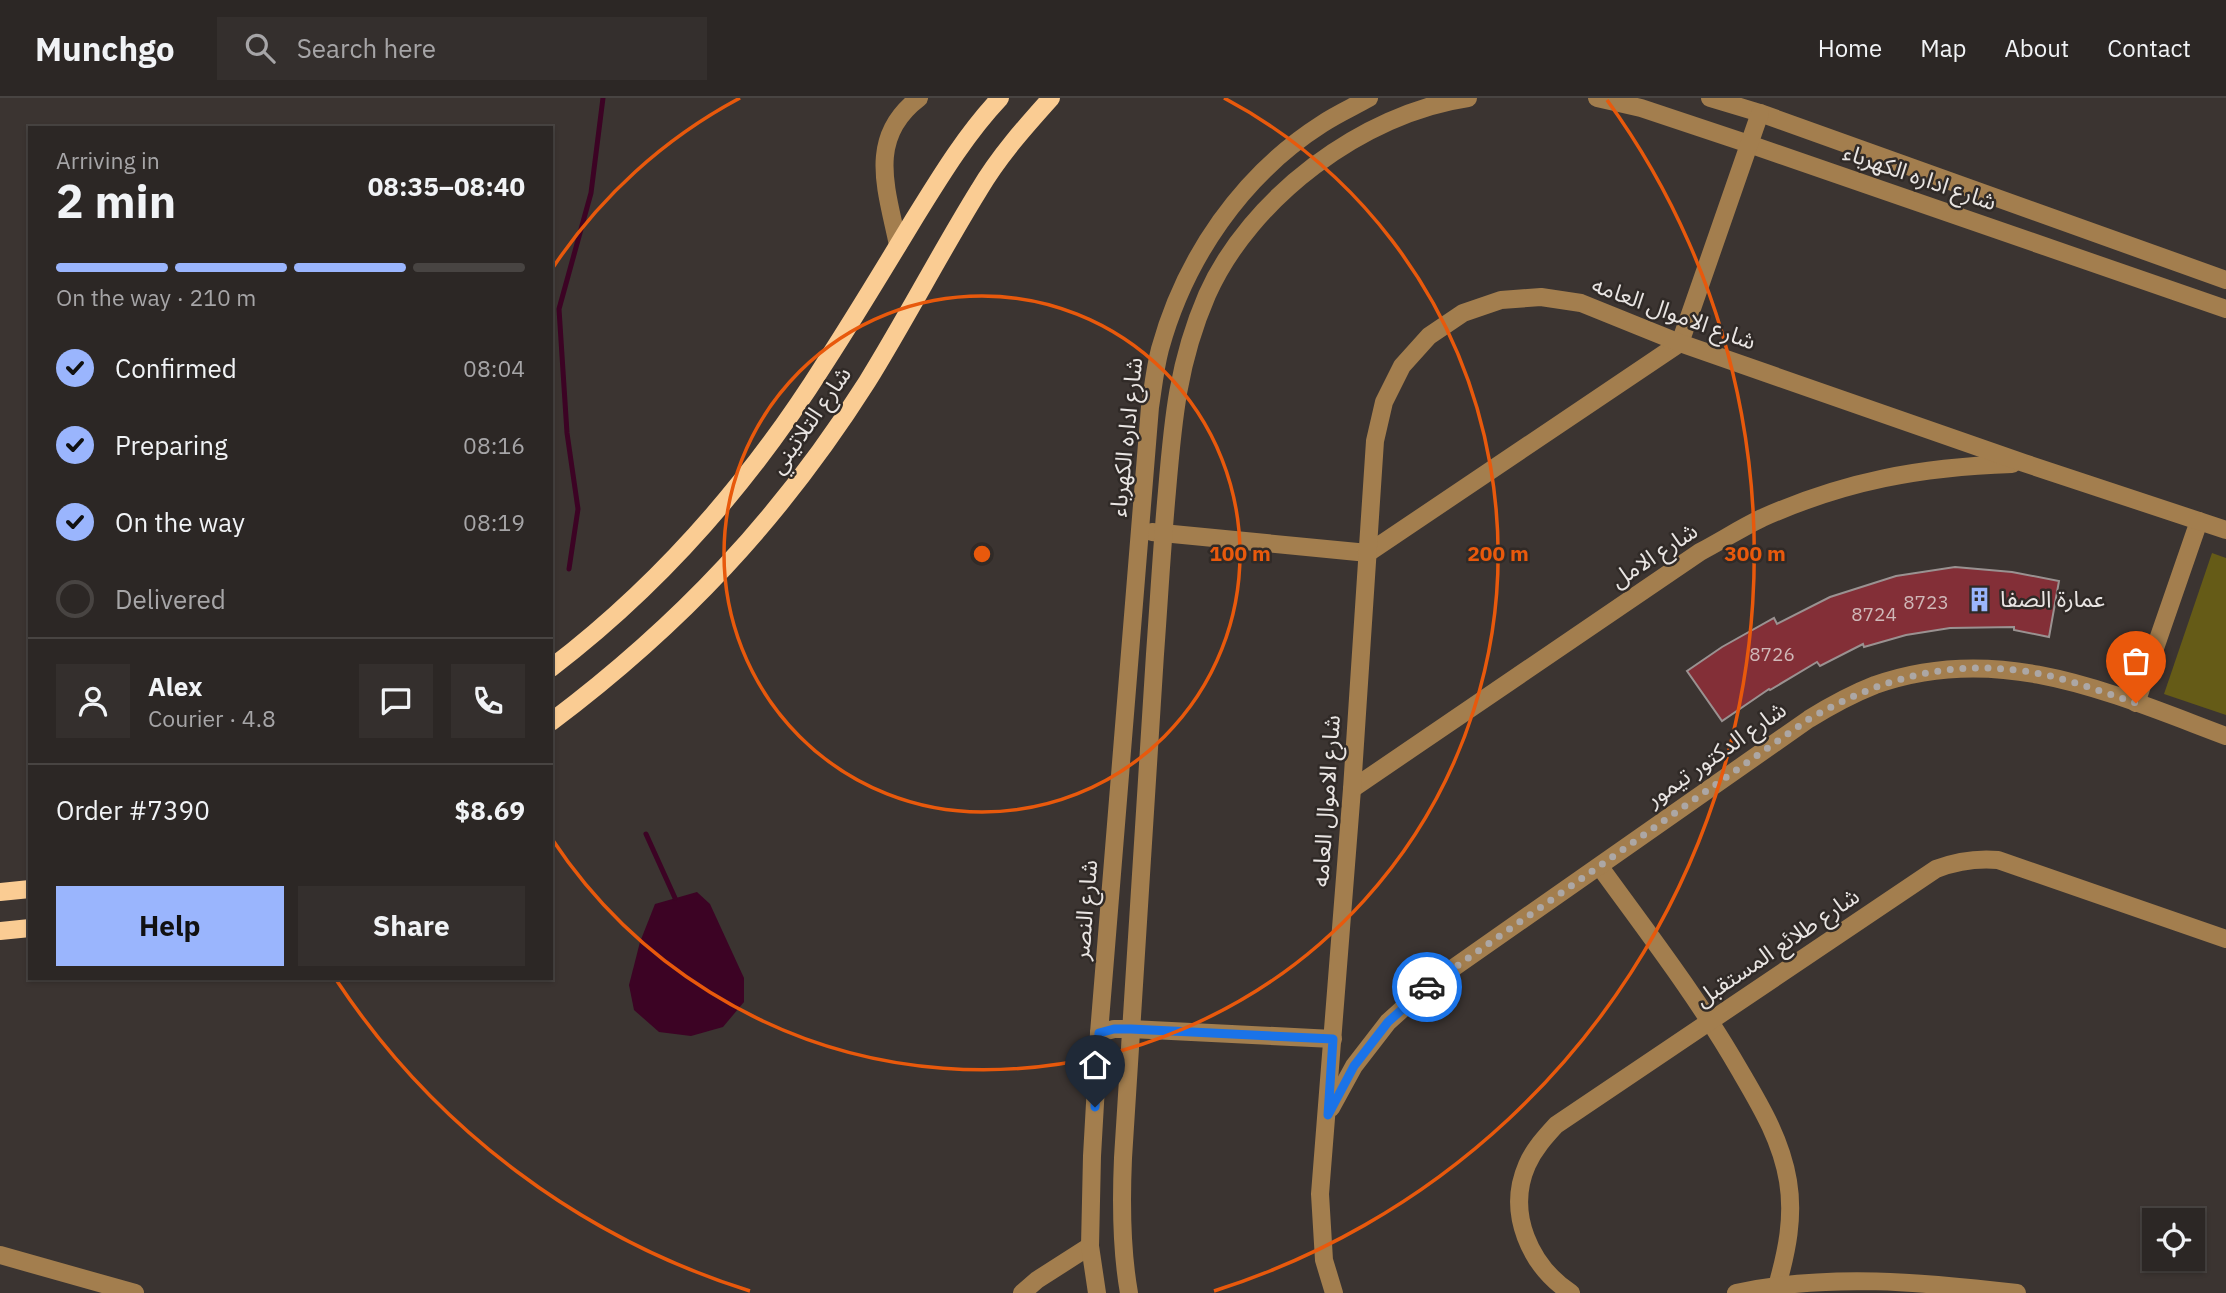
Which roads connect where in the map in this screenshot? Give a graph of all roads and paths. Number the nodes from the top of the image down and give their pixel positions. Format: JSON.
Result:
{"nodes":[{"id":1,"x":919,"y":98,"type":"edge"},
{"id":2,"x":1000,"y":98,"type":"edge"},
{"id":3,"x":1051,"y":98,"type":"edge"},
{"id":4,"x":1369,"y":98,"type":"edge"},
{"id":5,"x":1468,"y":98,"type":"edge"},
{"id":6,"x":1597,"y":98,"type":"edge"},
{"id":7,"x":1710,"y":98,"type":"edge"},
{"id":8,"x":1760,"y":113,"type":"junction"},
{"id":9,"x":1749,"y":144,"type":"junction"},
{"id":10,"x":898,"y":245,"type":"junction"},
{"id":11,"x":2226,"y":280,"type":"edge"},
{"id":12,"x":2226,"y":309,"type":"edge"},
{"id":13,"x":1680,"y":343,"type":"junction"},
{"id":14,"x":2024,"y":463,"type":"junction"},
{"id":15,"x":2199,"y":521,"type":"junction"},
{"id":16,"x":2226,"y":530,"type":"edge"},
{"id":17,"x":1141,"y":531,"type":"junction"},
{"id":18,"x":1163,"y":533,"type":"junction"},
{"id":19,"x":1368,"y":554,"type":"junction"},
{"id":20,"x":553,"y":666,"type":"edge"},
{"id":21,"x":2136,"y":703,"type":"junction"},
{"id":22,"x":553,"y":720,"type":"edge"},
{"id":23,"x":2226,"y":736,"type":"edge"},
{"id":24,"x":1352,"y":789,"type":"junction"},
{"id":25,"x":1600,"y":867,"type":"junction"},
{"id":26,"x":28,"y":889,"type":"edge"},
{"id":27,"x":0,"y":892,"type":"edge"},
{"id":28,"x":28,"y":928,"type":"edge"},
{"id":29,"x":0,"y":931,"type":"edge"},
{"id":30,"x":2226,"y":939,"type":"edge"},
{"id":31,"x":1712,"y":1022,"type":"junction"},
{"id":32,"x":1131,"y":1029,"type":"junction"},
{"id":33,"x":1099,"y":1033,"type":"junction"},
{"id":34,"x":1333,"y":1039,"type":"junction"},
{"id":35,"x":1328,"y":1115,"type":"junction"},
{"id":36,"x":1090,"y":1246,"type":"junction"},
{"id":37,"x":0,"y":1255,"type":"edge"},
{"id":38,"x":1777,"y":1286,"type":"junction"},
{"id":39,"x":135,"y":1293,"type":"edge"},
{"id":40,"x":1021,"y":1293,"type":"edge"},
{"id":41,"x":1097,"y":1293,"type":"edge"},
{"id":42,"x":1129,"y":1293,"type":"edge"},
{"id":43,"x":1334,"y":1293,"type":"edge"},
{"id":44,"x":1571,"y":1293,"type":"edge"},
{"id":45,"x":1736,"y":1293,"type":"edge"},
{"id":46,"x":2017,"y":1293,"type":"edge"}],
"edges":[{"from":1,"to":10,"type":"street"},
{"from":2,"to":10,"type":"main road","name":"شارع التلاتيني"},
{"from":3,"to":22,"type":"main road","name":"شارع التلاتيني"},
{"from":4,"to":17,"type":"street","name":"شارع اداره الكهرباء"},
{"from":5,"to":18,"type":"street","name":"شارع اداره الكهرباء"},
{"from":6,"to":9,"type":"street","name":"شارع اداره الكهرباء"},
{"from":7,"to":8,"type":"street","name":"شارع اداره الكهرباء"},
{"from":8,"to":9,"type":"street"},
{"from":8,"to":11,"type":"street","name":"شارع اداره الكهرباء"},
{"from":9,"to":12,"type":"street","name":"شارع اداره الكهرباء"},
{"from":9,"to":13,"type":"street"},
{"from":10,"to":20,"type":"main road","name":"شارع التلاتيني"},
{"from":13,"to":14,"type":"street","name":"شارع الاموال العامه"},
{"from":13,"to":19,"type":"street"},
{"from":13,"to":19,"type":"street","name":"شارع الاموال العامه"},
{"from":14,"to":15,"type":"street","name":"شارع الاموال العامه"},
{"from":14,"to":24,"type":"street","name":"شارع الامل"},
{"from":15,"to":16,"type":"street","name":"شارع الاموال العامه"},
{"from":15,"to":21,"type":"street"},
{"from":17,"to":18,"type":"street"},
{"from":17,"to":33,"type":"street","name":"شارع النصر"},
{"from":18,"to":19,"type":"street"},
{"from":18,"to":32,"type":"street"},
{"from":19,"to":24,"type":"street","name":"شارع الاموال العامه"},
{"from":21,"to":23,"type":"street","name":"شارع الدكتور تيمور"},
{"from":21,"to":25,"type":"street","name":"شارع الدكتور تيمور"},
{"from":24,"to":34,"type":"street","name":"شارع الاموال العامه"},
{"from":25,"to":31,"type":"street"},
{"from":25,"to":35,"type":"street","name":"شارع الدكتور تيمور"},
{"from":26,"to":27,"type":"main road"},
{"from":28,"to":29,"type":"main road"},
{"from":30,"to":31,"type":"street","name":"شارع طلائع المستقبل"},
{"from":31,"to":38,"type":"street"},
{"from":31,"to":44,"type":"street","name":"شارع طلائع المستقبل"},
{"from":32,"to":33,"type":"street"},
{"from":32,"to":34,"type":"street"},
{"from":32,"to":42,"type":"street"},
{"from":33,"to":36,"type":"street","name":"شارع النصر"},
{"from":34,"to":35,"type":"street","name":"شارع الاموال العامه"},
{"from":35,"to":43,"type":"street","name":"شارع الاموال العامه"},
{"from":36,"to":40,"type":"street"},
{"from":36,"to":41,"type":"street","name":"شارع النصر"},
{"from":37,"to":39,"type":"street"},
{"from":38,"to":45,"type":"street"},
{"from":38,"to":46,"type":"street"}]}
